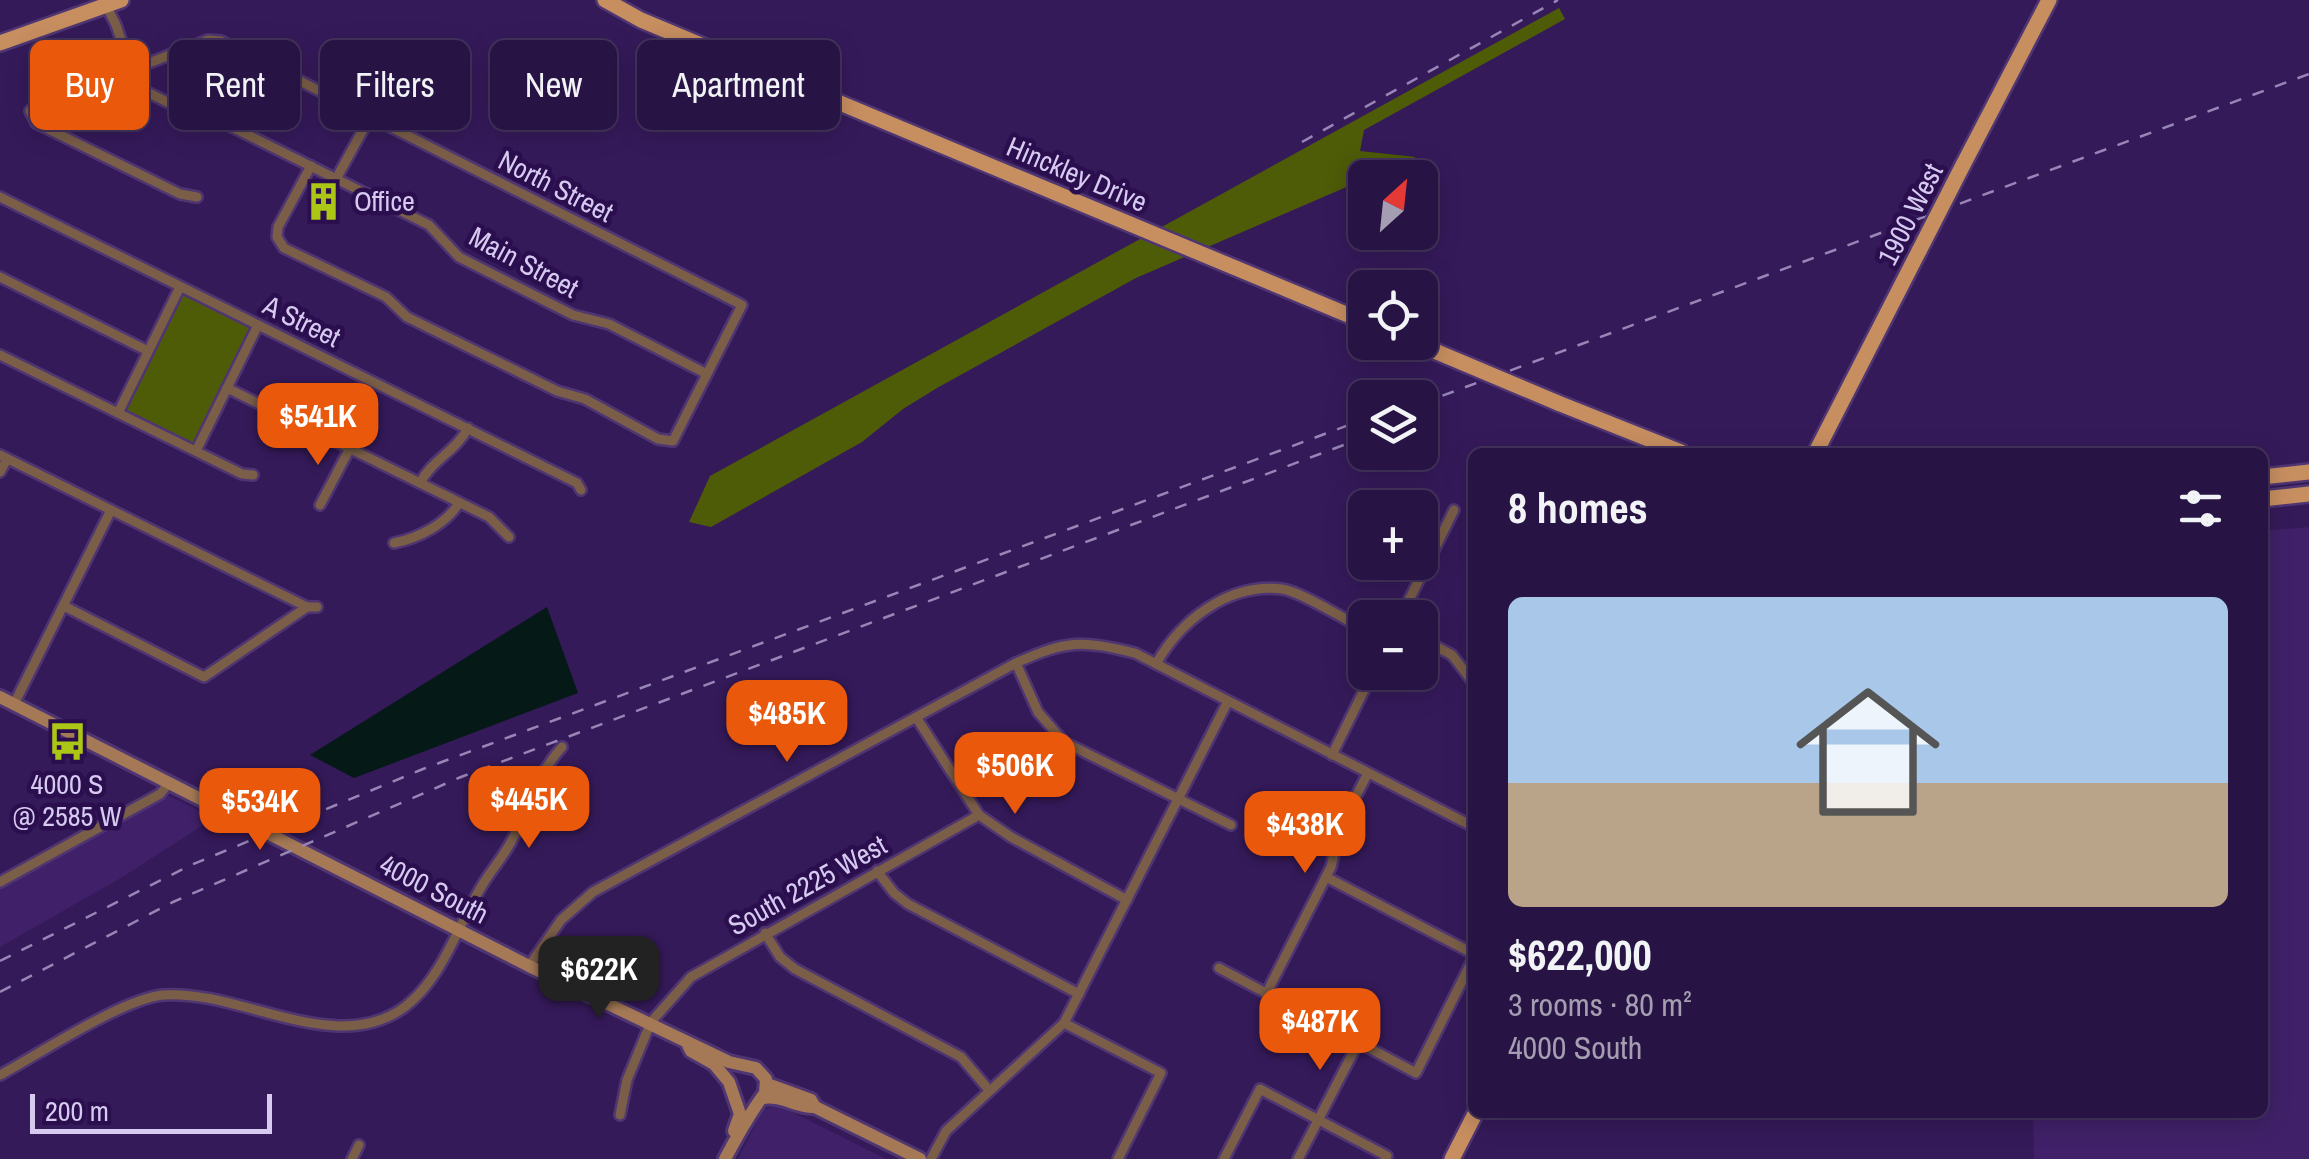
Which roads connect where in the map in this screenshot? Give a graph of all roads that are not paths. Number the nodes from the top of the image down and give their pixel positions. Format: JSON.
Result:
{"nodes":[{"id":1,"x":605,"y":0,"type":"edge"},
{"id":2,"x":2049,"y":0,"type":"edge"},
{"id":3,"x":114,"y":2,"type":"edge"},
{"id":4,"x":121,"y":40,"type":"edge"},
{"id":5,"x":0,"y":43,"type":"edge"},
{"id":6,"x":149,"y":63,"type":"edge"},
{"id":7,"x":320,"y":91,"type":"edge"},
{"id":8,"x":149,"y":93,"type":"edge"},
{"id":9,"x":50,"y":130,"type":"edge"},
{"id":10,"x":362,"y":130,"type":"edge"},
{"id":11,"x":397,"y":130,"type":"edge"},
{"id":12,"x":310,"y":166,"type":"junction"},
{"id":13,"x":336,"y":179,"type":"junction"},
{"id":14,"x":0,"y":197,"type":"edge"},
{"id":15,"x":197,"y":197,"type":"dead end"},
{"id":16,"x":0,"y":277,"type":"edge"},
{"id":17,"x":180,"y":286,"type":"junction"},
{"id":18,"x":1348,"y":315,"type":"edge"},
{"id":19,"x":258,"y":326,"type":"junction"},
{"id":20,"x":148,"y":351,"type":"junction"},
{"id":21,"x":1438,"y":352,"type":"edge"},
{"id":22,"x":0,"y":355,"type":"edge"},
{"id":23,"x":707,"y":374,"type":"junction"},
{"id":24,"x":228,"y":388,"type":"junction"},
{"id":25,"x":118,"y":413,"type":"junction"},
{"id":26,"x":468,"y":428,"type":"junction"},
{"id":27,"x":350,"y":448,"type":"junction"},
{"id":28,"x":1671,"y":448,"type":"edge"},
{"id":29,"x":1818,"y":448,"type":"edge"},
{"id":30,"x":196,"y":451,"type":"junction"},
{"id":31,"x":4,"y":457,"type":"edge"},
{"id":32,"x":0,"y":472,"type":"edge"},
{"id":33,"x":2309,"y":472,"type":"edge"},
{"id":34,"x":252,"y":475,"type":"dead end"},
{"id":35,"x":2268,"y":476,"type":"edge"},
{"id":36,"x":420,"y":483,"type":"junction"},
{"id":37,"x":581,"y":490,"type":"dead end"},
{"id":38,"x":2309,"y":494,"type":"edge"},
{"id":39,"x":2268,"y":498,"type":"edge"},
{"id":40,"x":459,"y":503,"type":"junction"},
{"id":41,"x":320,"y":505,"type":"dead end"},
{"id":42,"x":112,"y":510,"type":"junction"},
{"id":43,"x":1454,"y":510,"type":"dead end"},
{"id":44,"x":510,"y":537,"type":"dead end"},
{"id":45,"x":394,"y":543,"type":"dead end"},
{"id":46,"x":1409,"y":600,"type":"edge"},
{"id":47,"x":64,"y":606,"type":"junction"},
{"id":48,"x":1348,"y":621,"type":"edge"},
{"id":49,"x":1438,"y":648,"type":"edge"},
{"id":50,"x":1016,"y":663,"type":"junction"},
{"id":51,"x":1156,"y":664,"type":"junction"},
{"id":52,"x":1468,"y":676,"type":"edge"},
{"id":53,"x":1364,"y":690,"type":"edge"},
{"id":54,"x":0,"y":697,"type":"edge"},
{"id":55,"x":1228,"y":701,"type":"junction"},
{"id":56,"x":14,"y":704,"type":"junction"},
{"id":57,"x":916,"y":717,"type":"junction"},
{"id":58,"x":562,"y":747,"type":"dead end"},
{"id":59,"x":1332,"y":754,"type":"junction"},
{"id":60,"x":1368,"y":773,"type":"junction"},
{"id":61,"x":170,"y":783,"type":"junction"},
{"id":62,"x":1178,"y":799,"type":"junction"},
{"id":63,"x":979,"y":815,"type":"junction"},
{"id":64,"x":1468,"y":824,"type":"edge"},
{"id":65,"x":1231,"y":825,"type":"dead end"},
{"id":66,"x":877,"y":872,"type":"junction"},
{"id":67,"x":1326,"y":878,"type":"junction"},
{"id":68,"x":0,"y":882,"type":"edge"},
{"id":69,"x":1127,"y":900,"type":"junction"},
{"id":70,"x":459,"y":930,"type":"junction"},
{"id":71,"x":765,"y":933,"type":"junction"},
{"id":72,"x":1468,"y":955,"type":"edge"},
{"id":73,"x":1468,"y":965,"type":"edge"},
{"id":74,"x":529,"y":966,"type":"junction"},
{"id":75,"x":1219,"y":968,"type":"dead end"},
{"id":76,"x":1079,"y":994,"type":"junction"},
{"id":77,"x":1266,"y":994,"type":"junction"},
{"id":78,"x":651,"y":1022,"type":"junction"},
{"id":79,"x":1064,"y":1023,"type":"junction"},
{"id":80,"x":686,"y":1042,"type":"junction"},
{"id":81,"x":1358,"y":1043,"type":"junction"},
{"id":82,"x":741,"y":1067,"type":"junction"},
{"id":83,"x":0,"y":1075,"type":"edge"},
{"id":84,"x":729,"y":1082,"type":"junction"},
{"id":85,"x":989,"y":1090,"type":"junction"},
{"id":86,"x":762,"y":1095,"type":"junction"},
{"id":87,"x":736,"y":1101,"type":"junction"},
{"id":88,"x":620,"y":1114,"type":"dead end"},
{"id":89,"x":1473,"y":1118,"type":"edge"},
{"id":90,"x":1316,"y":1120,"type":"junction"},
{"id":91,"x":734,"y":1142,"type":"junction"},
{"id":92,"x":359,"y":1145,"type":"dead end"},
{"id":93,"x":1386,"y":1158,"type":"edge"},
{"id":94,"x":352,"y":1159,"type":"edge"},
{"id":95,"x":725,"y":1159,"type":"edge"},
{"id":96,"x":920,"y":1159,"type":"edge"},
{"id":97,"x":931,"y":1159,"type":"edge"},
{"id":98,"x":1118,"y":1159,"type":"edge"},
{"id":99,"x":1224,"y":1159,"type":"edge"},
{"id":100,"x":1298,"y":1159,"type":"edge"},
{"id":101,"x":1452,"y":1159,"type":"edge"}],
"edges":[{"from":1,"to":18,"type":"main road","name":"Hinckley Drive"},
{"from":2,"to":29,"type":"main road","name":"1900 West","bridge":true},
{"from":3,"to":4,"type":"street","name":"Main Street"},
{"from":3,"to":5,"type":"main road"},
{"from":6,"to":7,"type":"street","name":"North Street"},
{"from":8,"to":12,"type":"street","name":"Main Street"},
{"from":9,"to":15,"type":"street","name":"North Street"},
{"from":10,"to":13,"type":"street"},
{"from":11,"to":23,"type":"street","name":"North Street"},
{"from":12,"to":13,"type":"street","name":"Main Street"},
{"from":12,"to":23,"type":"street"},
{"from":13,"to":23,"type":"street","name":"Main Street"},
{"from":14,"to":17,"type":"street","name":"A Street"},
{"from":16,"to":20,"type":"street"},
{"from":17,"to":19,"type":"street","name":"A Street"},
{"from":17,"to":20,"type":"street"},
{"from":19,"to":24,"type":"street"},
{"from":19,"to":26,"type":"street","name":"A Street"},
{"from":20,"to":25,"type":"street"},
{"from":21,"to":28,"type":"main road","bridge":true},
{"from":22,"to":25,"type":"street"},
{"from":24,"to":27,"type":"street"},
{"from":24,"to":30,"type":"street"},
{"from":25,"to":30,"type":"street"},
{"from":26,"to":36,"type":"street"},
{"from":26,"to":37,"type":"street","name":"A Street"},
{"from":27,"to":36,"type":"street"},
{"from":27,"to":41,"type":"street"},
{"from":30,"to":34,"type":"street"},
{"from":31,"to":32,"type":"street"},
{"from":31,"to":42,"type":"street"},
{"from":33,"to":35,"type":"main road"},
{"from":36,"to":40,"type":"street"},
{"from":38,"to":39,"type":"main road"},
{"from":40,"to":44,"type":"street"},
{"from":40,"to":45,"type":"street"},
{"from":42,"to":47,"type":"street"},
{"from":42,"to":47,"type":"street"},
{"from":43,"to":46,"type":"street"},
{"from":47,"to":56,"type":"street"},
{"from":48,"to":51,"type":"street"},
{"from":49,"to":52,"type":"street"},
{"from":50,"to":51,"type":"street"},
{"from":50,"to":57,"type":"street"},
{"from":50,"to":62,"type":"street"},
{"from":51,"to":55,"type":"street"},
{"from":53,"to":59,"type":"street"},
{"from":54,"to":56,"type":"street","name":"4000 South"},
{"from":55,"to":59,"type":"street"},
{"from":55,"to":62,"type":"street"},
{"from":56,"to":61,"type":"street","name":"4000 South"},
{"from":57,"to":63,"type":"street"},
{"from":57,"to":74,"type":"street"},
{"from":58,"to":70,"type":"street"},
{"from":59,"to":60,"type":"street"},
{"from":60,"to":64,"type":"street"},
{"from":60,"to":67,"type":"street"},
{"from":61,"to":68,"type":"street"},
{"from":61,"to":70,"type":"street","name":"4000 South"},
{"from":62,"to":65,"type":"street"},
{"from":62,"to":69,"type":"street"},
{"from":63,"to":66,"type":"street","name":"South 2225 West"},
{"from":63,"to":69,"type":"street"},
{"from":66,"to":71,"type":"street","name":"South 2225 West"},
{"from":66,"to":76,"type":"street"},
{"from":67,"to":72,"type":"street"},
{"from":67,"to":77,"type":"street"},
{"from":69,"to":76,"type":"street"},
{"from":70,"to":74,"type":"street","name":"4000 South"},
{"from":70,"to":83,"type":"street"},
{"from":71,"to":78,"type":"street","name":"South 2225 West"},
{"from":71,"to":85,"type":"street"},
{"from":73,"to":81,"type":"street"},
{"from":74,"to":78,"type":"street","name":"4000 South"},
{"from":75,"to":77,"type":"street"},
{"from":76,"to":79,"type":"street"},
{"from":77,"to":81,"type":"street"},
{"from":78,"to":80,"type":"street","name":"4000 South"},
{"from":78,"to":88,"type":"street","name":"South 2225 West"},
{"from":79,"to":85,"type":"street"},
{"from":79,"to":98,"type":"street"},
{"from":80,"to":82,"type":"street","name":"4000 South"},
{"from":80,"to":84,"type":"street","name":"4000 South"},
{"from":81,"to":90,"type":"street"},
{"from":82,"to":84,"type":"street"},
{"from":82,"to":86,"type":"street"},
{"from":84,"to":87,"type":"street"},
{"from":85,"to":97,"type":"street"},
{"from":86,"to":87,"type":"street"},
{"from":86,"to":91,"type":"street"},
{"from":86,"to":96,"type":"street"},
{"from":87,"to":91,"type":"street"},
{"from":89,"to":101,"type":"main road"},
{"from":90,"to":93,"type":"street"},
{"from":90,"to":99,"type":"street"},
{"from":90,"to":100,"type":"street"},
{"from":91,"to":95,"type":"street"},
{"from":92,"to":94,"type":"street"}]}
